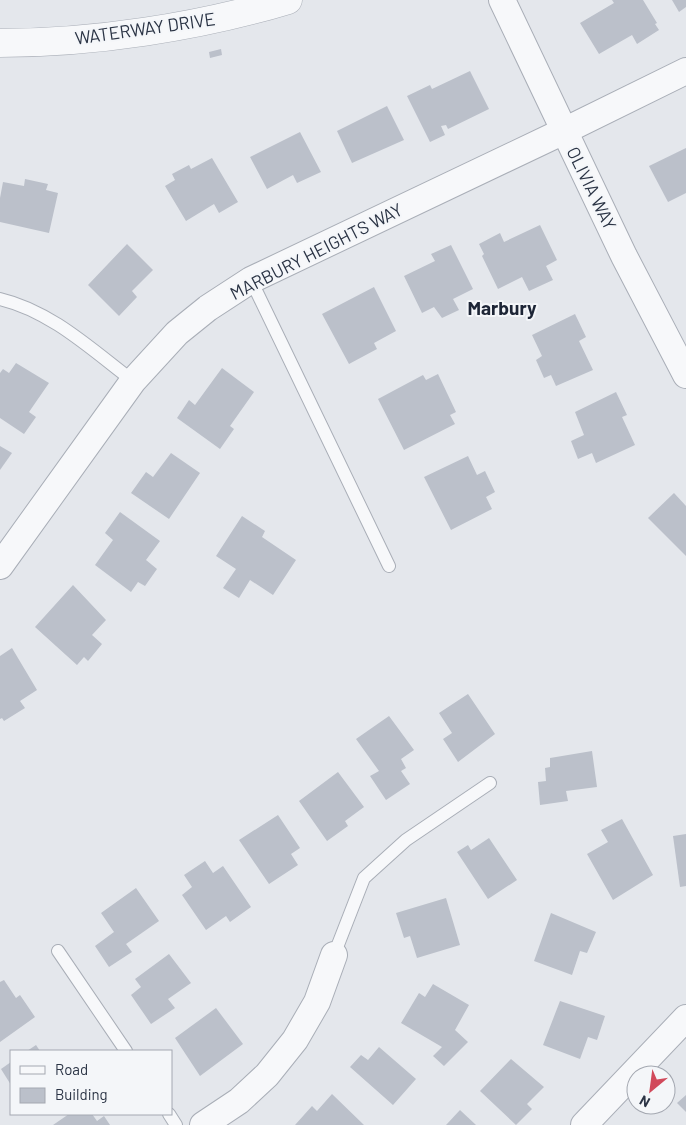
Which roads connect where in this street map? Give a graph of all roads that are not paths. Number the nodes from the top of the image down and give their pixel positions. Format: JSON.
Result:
{"nodes":[{"id":1,"x":288,"y":0,"type":"edge"},
{"id":2,"x":502,"y":0,"type":"edge"},
{"id":3,"x":0,"y":43,"type":"edge"},
{"id":4,"x":686,"y":71,"type":"edge"},
{"id":5,"x":564,"y":132,"type":"junction"},
{"id":6,"x":251,"y":280,"type":"junction"},
{"id":7,"x":0,"y":299,"type":"edge"},
{"id":8,"x":686,"y":375,"type":"edge"},
{"id":9,"x":133,"y":381,"type":"junction"},
{"id":10,"x":0,"y":566,"type":"edge"},
{"id":11,"x":389,"y":566,"type":"dead end"},
{"id":12,"x":490,"y":782,"type":"dead end"},
{"id":13,"x":58,"y":950,"type":"dead end"},
{"id":14,"x":334,"y":955,"type":"joint"},
{"id":15,"x":686,"y":1018,"type":"edge"},
{"id":16,"x":125,"y":1050,"type":"edge"},
{"id":17,"x":203,"y":1125,"type":"edge"},
{"id":18,"x":584,"y":1125,"type":"edge"}],
"edges":[{"from":1,"to":3,"type":"street","name":"WATERWAY DRIVE"},
{"from":2,"to":5,"type":"street","name":"OLIVIA WAY"},
{"from":4,"to":5,"type":"street","name":"MARBURY HEIGHTS WAY"},
{"from":5,"to":6,"type":"street","name":"MARBURY HEIGHTS WAY"},
{"from":5,"to":8,"type":"street","name":"OLIVIA WAY"},
{"from":6,"to":9,"type":"street","name":"MARBURY HEIGHTS WAY"},
{"from":6,"to":11,"type":"lane"},
{"from":7,"to":9,"type":"lane"},
{"from":9,"to":10,"type":"street","name":"MARBURY HEIGHTS WAY"},
{"from":12,"to":14,"type":"lane"},
{"from":13,"to":16,"type":"lane"},
{"from":14,"to":17,"type":"street"},
{"from":15,"to":18,"type":"street"}]}
